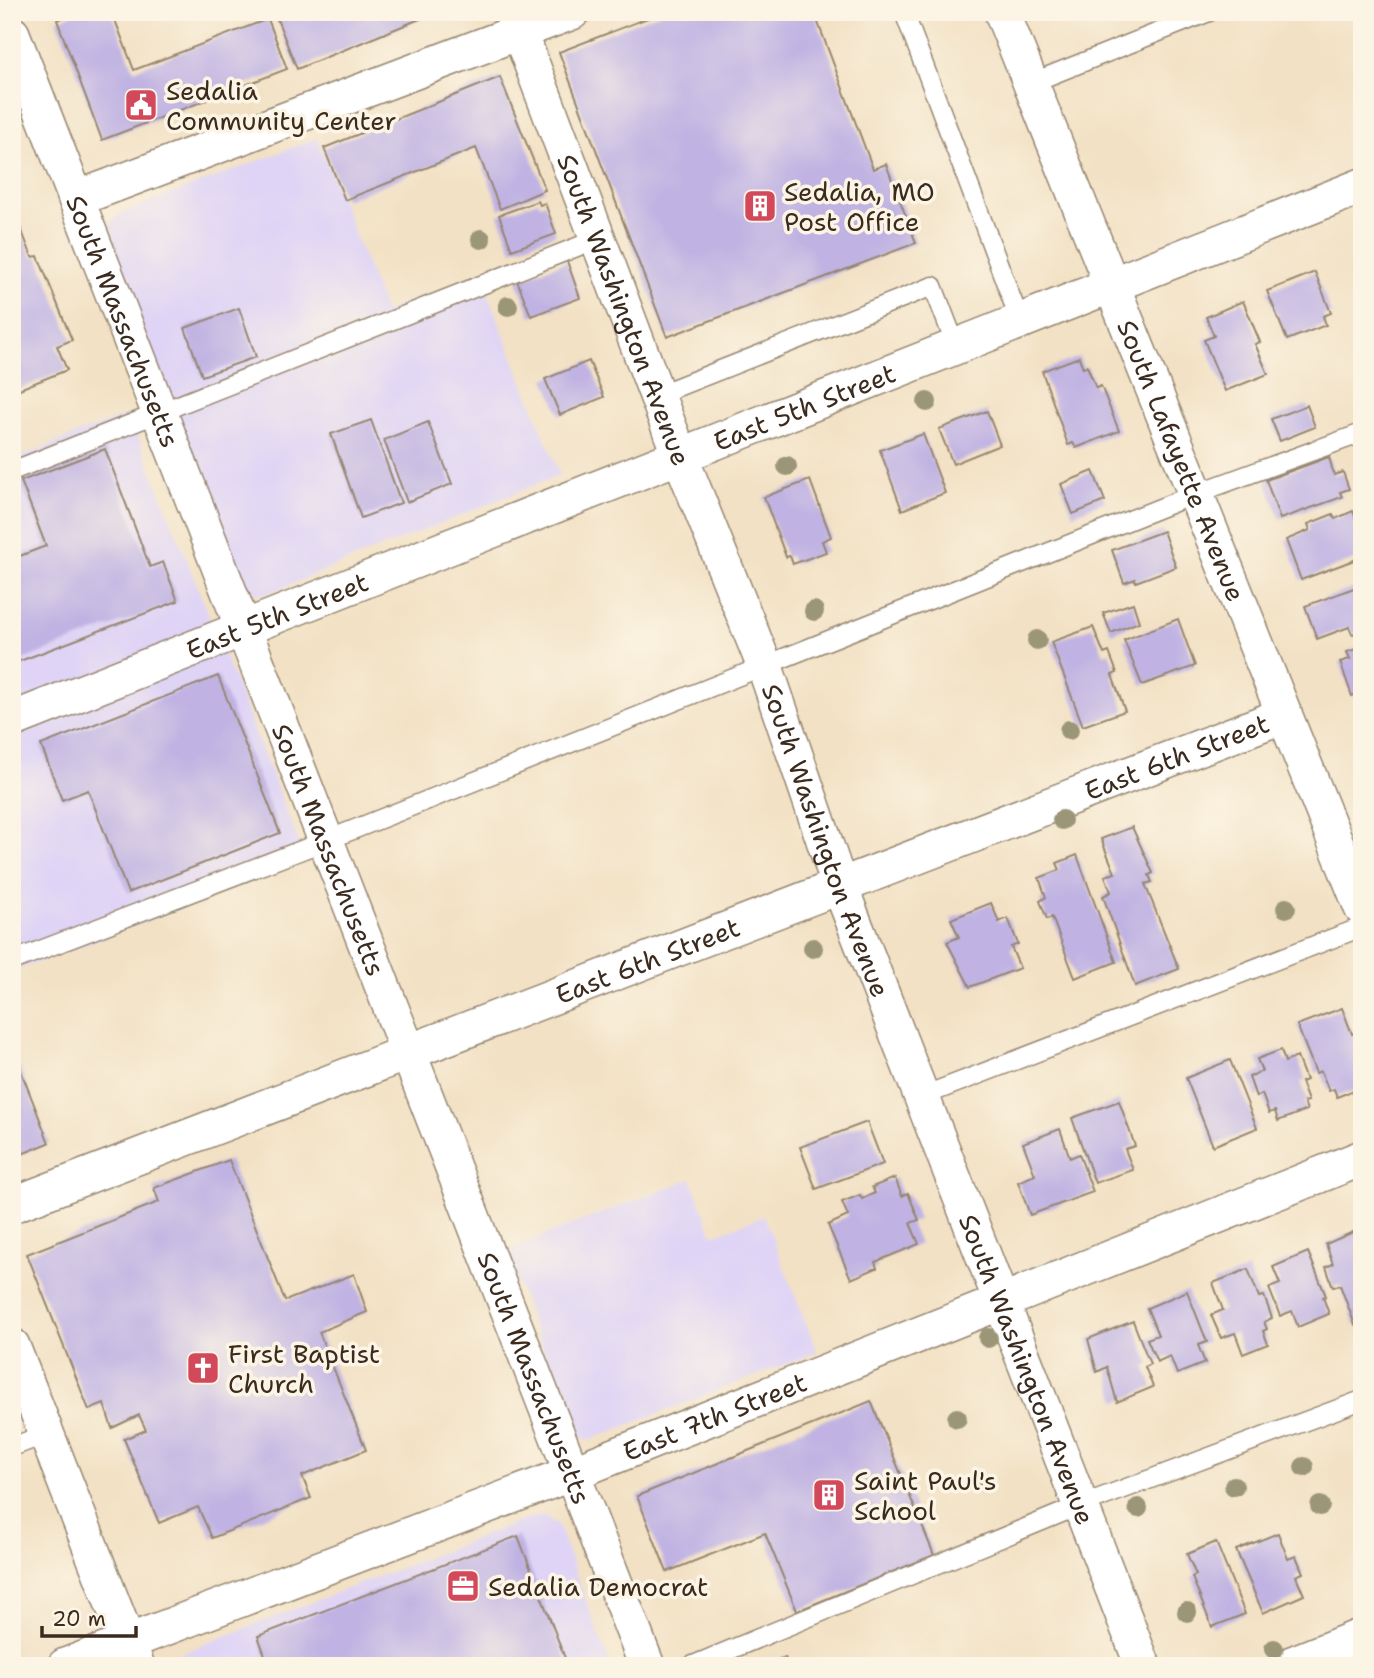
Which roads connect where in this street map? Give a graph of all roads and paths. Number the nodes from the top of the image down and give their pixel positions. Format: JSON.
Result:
{"nodes":[{"id":1,"x":572,"y":12,"type":"edge"},
{"id":2,"x":904,"y":12,"type":"edge"},
{"id":3,"x":1002,"y":12,"type":"edge"},
{"id":4,"x":1209,"y":12,"type":"edge"},
{"id":5,"x":516,"y":22,"type":"edge"},
{"id":6,"x":12,"y":34,"type":"edge"},
{"id":7,"x":1031,"y":83,"type":"junction"},
{"id":8,"x":1362,"y":186,"type":"edge"},
{"id":9,"x":76,"y":199,"type":"junction"},
{"id":10,"x":597,"y":239,"type":"junction"},
{"id":11,"x":1111,"y":285,"type":"junction"},
{"id":12,"x":1020,"y":321,"type":"junction"},
{"id":13,"x":956,"y":346,"type":"junction"},
{"id":14,"x":657,"y":395,"type":"junction"},
{"id":15,"x":159,"y":412,"type":"junction"},
{"id":16,"x":1362,"y":433,"type":"edge"},
{"id":17,"x":680,"y":456,"type":"junction"},
{"id":18,"x":12,"y":471,"type":"edge"},
{"id":19,"x":1195,"y":494,"type":"junction"},
{"id":20,"x":243,"y":628,"type":"junction"},
{"id":21,"x":765,"y":667,"type":"junction"},
{"id":22,"x":1283,"y":715,"type":"junction"},
{"id":23,"x":12,"y":720,"type":"edge"},
{"id":24,"x":325,"y":841,"type":"junction"},
{"id":25,"x":839,"y":884,"type":"junction"},
{"id":26,"x":1362,"y":908,"type":"edge"},
{"id":27,"x":1362,"y":927,"type":"edge"},
{"id":28,"x":12,"y":961,"type":"edge"},
{"id":29,"x":408,"y":1054,"type":"junction"},
{"id":30,"x":923,"y":1096,"type":"junction"},
{"id":31,"x":1362,"y":1158,"type":"edge"},
{"id":32,"x":12,"y":1205,"type":"edge"},
{"id":33,"x":1003,"y":1299,"type":"junction"},
{"id":34,"x":12,"y":1346,"type":"edge"},
{"id":35,"x":1362,"y":1400,"type":"edge"},
{"id":36,"x":46,"y":1434,"type":"junction"},
{"id":37,"x":12,"y":1447,"type":"edge"},
{"id":38,"x":572,"y":1473,"type":"junction"},
{"id":39,"x":1081,"y":1505,"type":"junction"},
{"id":40,"x":1362,"y":1636,"type":"edge"},
{"id":41,"x":132,"y":1654,"type":"edge"},
{"id":42,"x":65,"y":1666,"type":"edge"},
{"id":43,"x":647,"y":1666,"type":"edge"},
{"id":44,"x":691,"y":1666,"type":"edge"},
{"id":45,"x":1143,"y":1666,"type":"edge"},
{"id":46,"x":1287,"y":1666,"type":"edge"}],
"edges":[{"from":1,"to":5,"type":"street"},
{"from":2,"to":12,"type":"lane"},
{"from":3,"to":7,"type":"street","name":"South Lafayette Avenue"},
{"from":4,"to":7,"type":"lane"},
{"from":5,"to":9,"type":"street"},
{"from":5,"to":10,"type":"street","name":"South Washington Avenue"},
{"from":6,"to":9,"type":"street","name":"South Massachusetts"},
{"from":7,"to":11,"type":"street","name":"South Lafayette Avenue"},
{"from":8,"to":11,"type":"street","name":"East 5th Street"},
{"from":9,"to":15,"type":"street","name":"South Massachusetts"},
{"from":10,"to":14,"type":"street","name":"South Washington Avenue"},
{"from":10,"to":15,"type":"lane"},
{"from":11,"to":12,"type":"street","name":"East 5th Street"},
{"from":11,"to":19,"type":"street","name":"South Lafayette Avenue"},
{"from":12,"to":13,"type":"street","name":"East 5th Street"},
{"from":13,"to":14,"type":"lane"},
{"from":13,"to":17,"type":"street","name":"East 5th Street"},
{"from":14,"to":17,"type":"street","name":"South Washington Avenue"},
{"from":15,"to":18,"type":"lane"},
{"from":15,"to":20,"type":"street","name":"South Massachusetts"},
{"from":16,"to":19,"type":"lane"},
{"from":17,"to":20,"type":"street","name":"East 5th Street"},
{"from":17,"to":21,"type":"street","name":"South Washington Avenue"},
{"from":19,"to":21,"type":"lane"},
{"from":19,"to":22,"type":"street","name":"South Lafayette Avenue"},
{"from":20,"to":23,"type":"street","name":"East 5th Street"},
{"from":20,"to":24,"type":"street","name":"South Massachusetts"},
{"from":21,"to":24,"type":"lane"},
{"from":21,"to":25,"type":"street","name":"South Washington Avenue"},
{"from":22,"to":25,"type":"street","name":"East 6th Street"},
{"from":22,"to":26,"type":"street","name":"South Lafayette Avenue"},
{"from":24,"to":28,"type":"lane"},
{"from":24,"to":29,"type":"street","name":"South Massachusetts"},
{"from":25,"to":29,"type":"street","name":"East 6th Street"},
{"from":25,"to":30,"type":"street","name":"South Washington Avenue"},
{"from":27,"to":30,"type":"lane"},
{"from":29,"to":32,"type":"street","name":"East 6th Street"},
{"from":29,"to":38,"type":"street","name":"South Massachusetts"},
{"from":30,"to":33,"type":"street","name":"South Washington Avenue"},
{"from":31,"to":33,"type":"street","name":"East 7th Street"},
{"from":33,"to":38,"type":"street","name":"East 7th Street"},
{"from":33,"to":39,"type":"street","name":"South Washington Avenue"},
{"from":34,"to":36,"type":"street"},
{"from":35,"to":39,"type":"lane"},
{"from":36,"to":37,"type":"lane"},
{"from":36,"to":41,"type":"street"},
{"from":38,"to":41,"type":"street","name":"East 7th Street"},
{"from":38,"to":43,"type":"street","name":"South Massachusetts"},
{"from":39,"to":44,"type":"lane"},
{"from":39,"to":45,"type":"street","name":"South Washington Avenue"},
{"from":40,"to":46,"type":"street"},
{"from":41,"to":42,"type":"street","name":"East 7th Street"}]}
